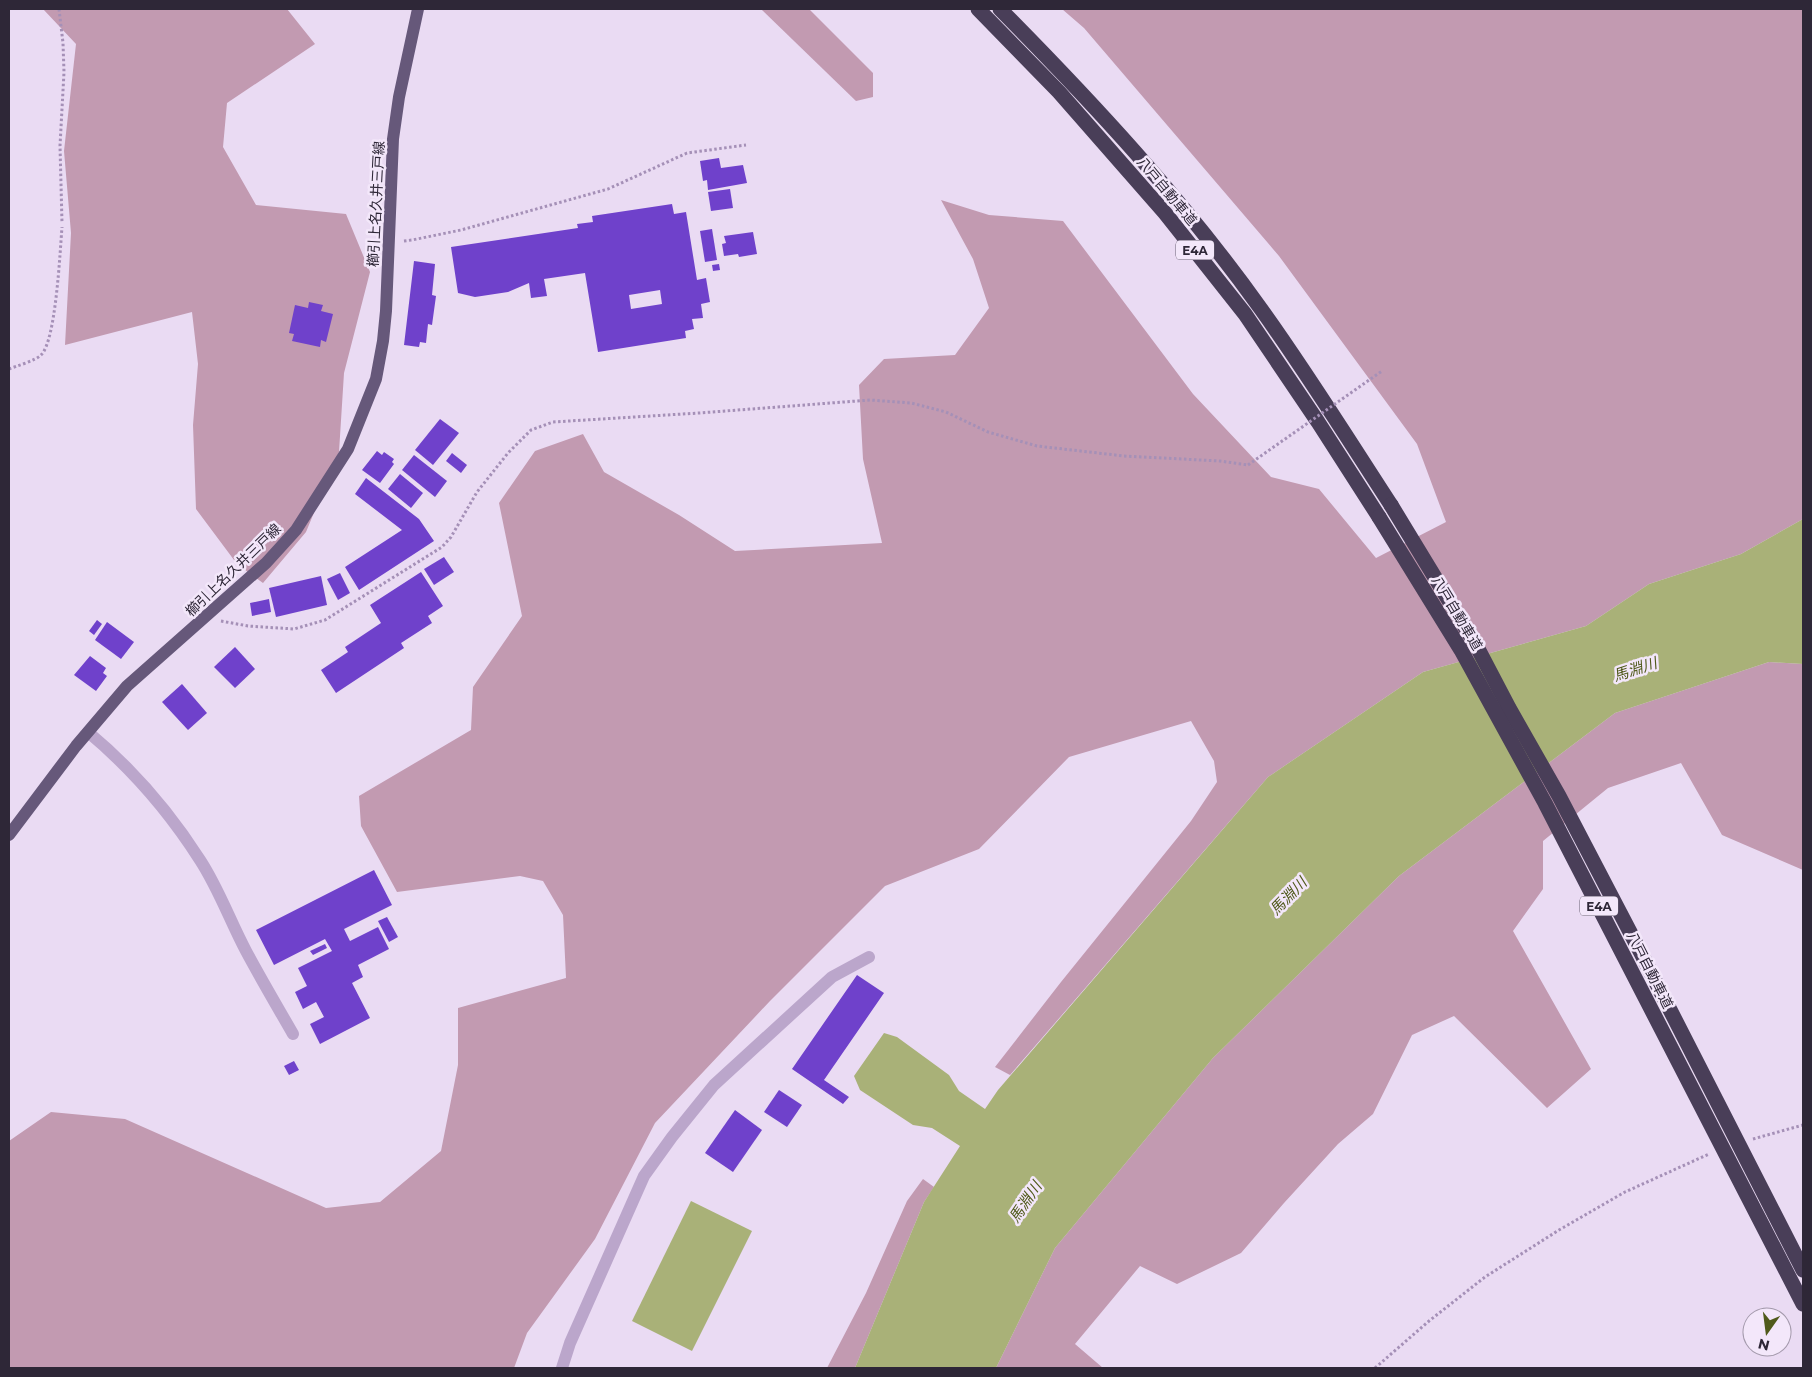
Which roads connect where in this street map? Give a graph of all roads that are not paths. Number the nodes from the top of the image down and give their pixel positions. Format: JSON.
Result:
{"nodes":[{"id":1,"x":418,"y":9,"type":"edge"},
{"id":2,"x":978,"y":9,"type":"edge"},
{"id":3,"x":1000,"y":9,"type":"edge"},
{"id":4,"x":88,"y":732,"type":"junction"},
{"id":5,"x":9,"y":836,"type":"edge"},
{"id":6,"x":869,"y":957,"type":"dead end"},
{"id":7,"x":293,"y":1034,"type":"dead end"},
{"id":8,"x":1803,"y":1270,"type":"edge"},
{"id":9,"x":1803,"y":1304,"type":"edge"},
{"id":10,"x":562,"y":1368,"type":"edge"}],
"edges":[{"from":1,"to":4,"type":"main road","name":"櫛引上名久井三戸線"},
{"from":2,"to":9,"type":"highway","name":"八戸自動車道","number":"E4A","bridge":true},
{"from":3,"to":8,"type":"highway","name":"八戸自動車道","number":"E4A","bridge":true},
{"from":4,"to":5,"type":"main road","name":"櫛引上名久井三戸線"},
{"from":4,"to":7,"type":"lane"},
{"from":6,"to":10,"type":"lane"}]}
